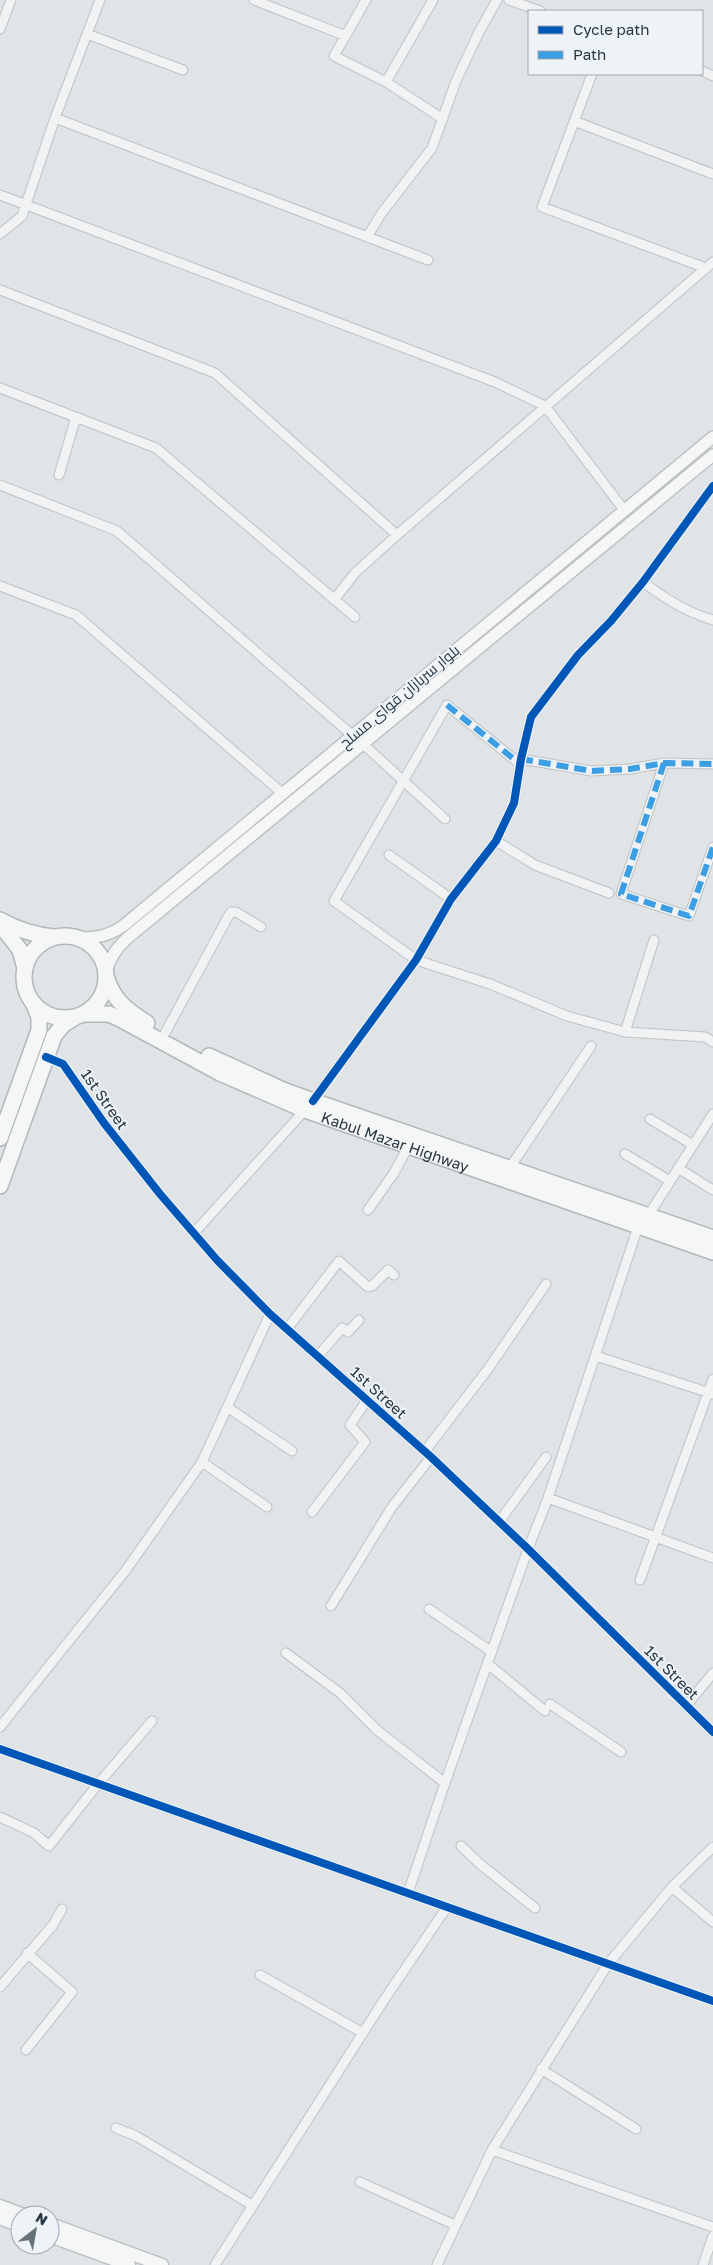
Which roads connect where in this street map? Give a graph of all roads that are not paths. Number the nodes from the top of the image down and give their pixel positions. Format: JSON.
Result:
{"nodes":[{"id":1,"x":11,"y":0,"type":"edge"},
{"id":2,"x":100,"y":0,"type":"edge"},
{"id":3,"x":254,"y":0,"type":"edge"},
{"id":4,"x":366,"y":0,"type":"edge"},
{"id":5,"x":433,"y":0,"type":"edge"},
{"id":6,"x":497,"y":0,"type":"edge"},
{"id":7,"x":509,"y":0,"type":"edge"},
{"id":8,"x":537,"y":10,"type":"edge"},
{"id":9,"x":3,"y":11,"type":"edge"},
{"id":10,"x":0,"y":29,"type":"edge"},
{"id":11,"x":88,"y":34,"type":"junction"},
{"id":12,"x":346,"y":36,"type":"junction"},
{"id":13,"x":183,"y":70,"type":"dead end"},
{"id":14,"x":592,"y":75,"type":"edge"},
{"id":15,"x":386,"y":82,"type":"junction"},
{"id":16,"x":55,"y":118,"type":"junction"},
{"id":17,"x":443,"y":119,"type":"junction"},
{"id":18,"x":574,"y":121,"type":"junction"},
{"id":19,"x":713,"y":174,"type":"edge"},
{"id":20,"x":0,"y":195,"type":"edge"},
{"id":21,"x":26,"y":205,"type":"junction"},
{"id":22,"x":0,"y":234,"type":"edge"},
{"id":23,"x":367,"y":237,"type":"junction"},
{"id":24,"x":428,"y":260,"type":"dead end"},
{"id":25,"x":709,"y":265,"type":"edge"},
{"id":26,"x":0,"y":290,"type":"edge"},
{"id":27,"x":0,"y":388,"type":"edge"},
{"id":28,"x":544,"y":406,"type":"junction"},
{"id":29,"x":76,"y":417,"type":"junction"},
{"id":30,"x":713,"y":437,"type":"edge"},
{"id":31,"x":713,"y":455,"type":"edge"},
{"id":32,"x":59,"y":475,"type":"dead end"},
{"id":33,"x":0,"y":485,"type":"edge"},
{"id":34,"x":713,"y":486,"type":"edge"},
{"id":35,"x":624,"y":510,"type":"junction"},
{"id":36,"x":397,"y":535,"type":"junction"},
{"id":37,"x":643,"y":582,"type":"junction"},
{"id":38,"x":0,"y":586,"type":"edge"},
{"id":39,"x":334,"y":600,"type":"junction"},
{"id":40,"x":355,"y":617,"type":"dead end"},
{"id":41,"x":713,"y":620,"type":"edge"},
{"id":42,"x":352,"y":735,"type":"junction"},
{"id":43,"x":363,"y":744,"type":"junction"},
{"id":44,"x":521,"y":761,"type":"junction"},
{"id":45,"x":664,"y":763,"type":"junction"},
{"id":46,"x":713,"y":764,"type":"edge"},
{"id":47,"x":404,"y":780,"type":"junction"},
{"id":48,"x":282,"y":793,"type":"junction"},
{"id":49,"x":445,"y":819,"type":"dead end"},
{"id":50,"x":496,"y":841,"type":"junction"},
{"id":51,"x":713,"y":847,"type":"edge"},
{"id":52,"x":389,"y":855,"type":"dead end"},
{"id":53,"x":609,"y":893,"type":"dead end"},
{"id":54,"x":451,"y":899,"type":"junction"},
{"id":55,"x":0,"y":920,"type":"edge"},
{"id":56,"x":0,"y":924,"type":"edge"},
{"id":57,"x":261,"y":927,"type":"dead end"},
{"id":58,"x":54,"y":937,"type":"junction"},
{"id":59,"x":78,"y":938,"type":"junction"},
{"id":60,"x":654,"y":940,"type":"dead end"},
{"id":61,"x":416,"y":960,"type":"junction"},
{"id":62,"x":25,"y":968,"type":"junction"},
{"id":63,"x":106,"y":975,"type":"junction"},
{"id":64,"x":34,"y":1004,"type":"junction"},
{"id":65,"x":79,"y":1016,"type":"junction"},
{"id":66,"x":625,"y":1032,"type":"junction"},
{"id":67,"x":165,"y":1033,"type":"junction"},
{"id":68,"x":713,"y":1042,"type":"edge"},
{"id":69,"x":591,"y":1046,"type":"dead end"},
{"id":70,"x":46,"y":1057,"type":"junction"},
{"id":71,"x":309,"y":1106,"type":"junction"},
{"id":72,"x":713,"y":1114,"type":"edge"},
{"id":73,"x":650,"y":1119,"type":"dead end"},
{"id":74,"x":0,"y":1138,"type":"edge"},
{"id":75,"x":693,"y":1145,"type":"junction"},
{"id":76,"x":408,"y":1147,"type":"junction"},
{"id":77,"x":625,"y":1154,"type":"dead end"},
{"id":78,"x":678,"y":1168,"type":"junction"},
{"id":79,"x":509,"y":1169,"type":"junction"},
{"id":80,"x":670,"y":1181,"type":"junction"},
{"id":81,"x":0,"y":1186,"type":"edge"},
{"id":82,"x":713,"y":1190,"type":"edge"},
{"id":83,"x":368,"y":1210,"type":"dead end"},
{"id":84,"x":643,"y":1222,"type":"junction"},
{"id":85,"x":194,"y":1233,"type":"junction"},
{"id":86,"x":713,"y":1238,"type":"edge"},
{"id":87,"x":713,"y":1252,"type":"edge"},
{"id":88,"x":394,"y":1275,"type":"dead end"},
{"id":89,"x":546,"y":1284,"type":"dead end"},
{"id":90,"x":270,"y":1314,"type":"junction"},
{"id":91,"x":359,"y":1320,"type":"dead end"},
{"id":92,"x":287,"y":1329,"type":"junction"},
{"id":93,"x":318,"y":1356,"type":"junction"},
{"id":94,"x":596,"y":1356,"type":"junction"},
{"id":95,"x":713,"y":1379,"type":"edge"},
{"id":96,"x":710,"y":1393,"type":"edge"},
{"id":97,"x":367,"y":1400,"type":"junction"},
{"id":98,"x":228,"y":1407,"type":"junction"},
{"id":99,"x":292,"y":1451,"type":"dead end"},
{"id":100,"x":428,"y":1454,"type":"junction"},
{"id":101,"x":546,"y":1457,"type":"dead end"},
{"id":102,"x":202,"y":1462,"type":"junction"},
{"id":103,"x":548,"y":1498,"type":"junction"},
{"id":104,"x":267,"y":1507,"type":"dead end"},
{"id":105,"x":312,"y":1512,"type":"dead end"},
{"id":106,"x":499,"y":1522,"type":"junction"},
{"id":107,"x":654,"y":1537,"type":"junction"},
{"id":108,"x":528,"y":1549,"type":"junction"},
{"id":109,"x":713,"y":1558,"type":"edge"},
{"id":110,"x":640,"y":1580,"type":"dead end"},
{"id":111,"x":331,"y":1606,"type":"dead end"},
{"id":112,"x":429,"y":1609,"type":"dead end"},
{"id":113,"x":492,"y":1652,"type":"junction"},
{"id":114,"x":286,"y":1653,"type":"dead end"},
{"id":115,"x":488,"y":1664,"type":"junction"},
{"id":116,"x":713,"y":1673,"type":"edge"},
{"id":117,"x":686,"y":1706,"type":"junction"},
{"id":118,"x":152,"y":1721,"type":"dead end"},
{"id":119,"x":0,"y":1727,"type":"edge"},
{"id":120,"x":713,"y":1732,"type":"edge"},
{"id":121,"x":0,"y":1749,"type":"edge"},
{"id":122,"x":621,"y":1752,"type":"dead end"},
{"id":123,"x":445,"y":1783,"type":"junction"},
{"id":124,"x":98,"y":1784,"type":"junction"},
{"id":125,"x":0,"y":1818,"type":"edge"},
{"id":126,"x":461,"y":1846,"type":"dead end"},
{"id":127,"x":713,"y":1847,"type":"edge"},
{"id":128,"x":672,"y":1887,"type":"junction"},
{"id":129,"x":408,"y":1893,"type":"junction"},
{"id":130,"x":447,"y":1907,"type":"junction"},
{"id":131,"x":535,"y":1908,"type":"dead end"},
{"id":132,"x":62,"y":1909,"type":"dead end"},
{"id":133,"x":713,"y":1922,"type":"edge"},
{"id":134,"x":27,"y":1953,"type":"junction"},
{"id":135,"x":608,"y":1964,"type":"junction"},
{"id":136,"x":260,"y":1975,"type":"dead end"},
{"id":137,"x":0,"y":1986,"type":"edge"},
{"id":138,"x":713,"y":2001,"type":"edge"},
{"id":139,"x":363,"y":2033,"type":"junction"},
{"id":140,"x":26,"y":2050,"type":"dead end"},
{"id":141,"x":541,"y":2070,"type":"junction"},
{"id":142,"x":116,"y":2128,"type":"dead end"},
{"id":143,"x":636,"y":2129,"type":"dead end"},
{"id":144,"x":492,"y":2150,"type":"junction"},
{"id":145,"x":360,"y":2182,"type":"dead end"},
{"id":146,"x":252,"y":2205,"type":"junction"},
{"id":147,"x":455,"y":2225,"type":"junction"},
{"id":148,"x":713,"y":2227,"type":"edge"},
{"id":149,"x":60,"y":2228,"type":"edge"},
{"id":150,"x":713,"y":2236,"type":"edge"},
{"id":151,"x":60,"y":2240,"type":"edge"},
{"id":152,"x":129,"y":2265,"type":"edge"},
{"id":153,"x":162,"y":2265,"type":"edge"},
{"id":154,"x":215,"y":2265,"type":"edge"},
{"id":155,"x":437,"y":2265,"type":"edge"},
{"id":156,"x":703,"y":2265,"type":"edge"}],
"edges":[{"from":1,"to":9,"type":"street"},
{"from":2,"to":11,"type":"street"},
{"from":3,"to":12,"type":"street"},
{"from":4,"to":12,"type":"street"},
{"from":5,"to":15,"type":"street"},
{"from":6,"to":17,"type":"street"},
{"from":7,"to":8,"type":"street"},
{"from":9,"to":10,"type":"street"},
{"from":11,"to":13,"type":"street"},
{"from":11,"to":16,"type":"street"},
{"from":12,"to":15,"type":"street"},
{"from":14,"to":18,"type":"street"},
{"from":15,"to":17,"type":"street"},
{"from":16,"to":21,"type":"street"},
{"from":16,"to":23,"type":"street"},
{"from":17,"to":23,"type":"street"},
{"from":18,"to":19,"type":"street"},
{"from":18,"to":25,"type":"street"},
{"from":20,"to":21,"type":"street"},
{"from":21,"to":22,"type":"street"},
{"from":21,"to":28,"type":"street"},
{"from":23,"to":24,"type":"street"},
{"from":25,"to":28,"type":"street"},
{"from":26,"to":36,"type":"street"},
{"from":27,"to":29,"type":"street"},
{"from":28,"to":35,"type":"street"},
{"from":28,"to":36,"type":"street"},
{"from":29,"to":32,"type":"street"},
{"from":29,"to":39,"type":"street"},
{"from":30,"to":35,"type":"main road","name":"بلوار سربازان قوای مسلح"},
{"from":31,"to":43,"type":"main road","name":"بلوار سربازان قوای مسلح"},
{"from":33,"to":42,"type":"street"},
{"from":34,"to":37,"type":"street"},
{"from":35,"to":42,"type":"main road","name":"بلوار سربازان قوای مسلح"},
{"from":36,"to":39,"type":"street"},
{"from":37,"to":41,"type":"street"},
{"from":37,"to":44,"type":"street"},
{"from":38,"to":48,"type":"street"},
{"from":39,"to":40,"type":"street"},
{"from":42,"to":48,"type":"main road","name":"بلوار سربازان قوای مسلح"},
{"from":43,"to":47,"type":"street"},
{"from":43,"to":63,"type":"main road","name":"بلوار سربازان قوای مسلح"},
{"from":44,"to":45,"type":"street"},
{"from":44,"to":47,"type":"street"},
{"from":44,"to":50,"type":"street"},
{"from":45,"to":46,"type":"street"},
{"from":45,"to":51,"type":"street"},
{"from":47,"to":49,"type":"street"},
{"from":47,"to":61,"type":"street"},
{"from":48,"to":59,"type":"main road","name":"بلوار سربازان قوای مسلح"},
{"from":50,"to":53,"type":"street"},
{"from":50,"to":54,"type":"street"},
{"from":52,"to":54,"type":"street"},
{"from":54,"to":61,"type":"street"},
{"from":55,"to":58,"type":"highway"},
{"from":56,"to":62,"type":"highway"},
{"from":57,"to":67,"type":"street"},
{"from":58,"to":59,"type":"highway"},
{"from":58,"to":62,"type":"highway"},
{"from":59,"to":63,"type":"highway"},
{"from":60,"to":66,"type":"street"},
{"from":61,"to":66,"type":"street"},
{"from":61,"to":71,"type":"street"},
{"from":62,"to":64,"type":"highway"},
{"from":63,"to":65,"type":"highway"},
{"from":63,"to":67,"type":"highway","name":"Kabul Mazar Highway"},
{"from":64,"to":65,"type":"highway"},
{"from":64,"to":74,"type":"highway"},
{"from":65,"to":70,"type":"highway"},
{"from":65,"to":71,"type":"highway","name":"Kabul Mazar Highway"},
{"from":66,"to":68,"type":"street"},
{"from":67,"to":71,"type":"highway","name":"Kabul Mazar Highway"},
{"from":69,"to":79,"type":"street"},
{"from":70,"to":81,"type":"highway"},
{"from":70,"to":85,"type":"street","name":"1st Street"},
{"from":71,"to":76,"type":"highway","name":"Kabul Mazar Highway"},
{"from":71,"to":79,"type":"highway","name":"Kabul Mazar Highway"},
{"from":71,"to":85,"type":"street"},
{"from":72,"to":75,"type":"street"},
{"from":73,"to":75,"type":"street"},
{"from":75,"to":78,"type":"street"},
{"from":76,"to":83,"type":"street"},
{"from":76,"to":84,"type":"highway","name":"Kabul Mazar Highway"},
{"from":77,"to":80,"type":"street"},
{"from":78,"to":80,"type":"street"},
{"from":78,"to":82,"type":"street"},
{"from":79,"to":84,"type":"highway","name":"Kabul Mazar Highway"},
{"from":80,"to":84,"type":"street"},
{"from":84,"to":86,"type":"highway","name":"Kabul Mazar Highway"},
{"from":84,"to":87,"type":"highway","name":"Kabul Mazar Highway"},
{"from":84,"to":94,"type":"street"},
{"from":85,"to":90,"type":"street","name":"1st Street"},
{"from":88,"to":92,"type":"street"},
{"from":89,"to":100,"type":"street"},
{"from":90,"to":92,"type":"street","name":"1st Street"},
{"from":90,"to":98,"type":"street"},
{"from":91,"to":93,"type":"street"},
{"from":92,"to":93,"type":"street","name":"1st Street"},
{"from":93,"to":97,"type":"street","name":"1st Street"},
{"from":94,"to":96,"type":"street"},
{"from":94,"to":103,"type":"street"},
{"from":95,"to":96,"type":"street"},
{"from":96,"to":107,"type":"street"},
{"from":97,"to":100,"type":"street","name":"1st Street"},
{"from":97,"to":105,"type":"street"},
{"from":98,"to":99,"type":"street"},
{"from":98,"to":102,"type":"street"},
{"from":100,"to":106,"type":"street","name":"1st Street"},
{"from":100,"to":111,"type":"street"},
{"from":101,"to":106,"type":"street"},
{"from":102,"to":104,"type":"street"},
{"from":102,"to":119,"type":"street"},
{"from":103,"to":107,"type":"street"},
{"from":103,"to":108,"type":"street"},
{"from":106,"to":108,"type":"street","name":"1st Street"},
{"from":107,"to":109,"type":"street"},
{"from":107,"to":110,"type":"street"},
{"from":108,"to":113,"type":"street"},
{"from":108,"to":117,"type":"street","name":"1st Street"},
{"from":112,"to":113,"type":"street"},
{"from":113,"to":115,"type":"street"},
{"from":114,"to":123,"type":"street"},
{"from":115,"to":122,"type":"street"},
{"from":115,"to":123,"type":"street"},
{"from":116,"to":117,"type":"street"},
{"from":117,"to":120,"type":"street","name":"1st Street"},
{"from":118,"to":124,"type":"street"},
{"from":121,"to":124,"type":"street"},
{"from":123,"to":129,"type":"street"},
{"from":124,"to":125,"type":"street"},
{"from":124,"to":129,"type":"street"},
{"from":126,"to":131,"type":"street"},
{"from":127,"to":128,"type":"street"},
{"from":128,"to":133,"type":"street"},
{"from":128,"to":135,"type":"street"},
{"from":129,"to":130,"type":"street"},
{"from":130,"to":135,"type":"street"},
{"from":130,"to":139,"type":"street"},
{"from":132,"to":134,"type":"street"},
{"from":134,"to":137,"type":"street"},
{"from":134,"to":140,"type":"street"},
{"from":135,"to":138,"type":"street"},
{"from":135,"to":141,"type":"street"},
{"from":136,"to":139,"type":"street"},
{"from":139,"to":146,"type":"street"},
{"from":141,"to":143,"type":"street"},
{"from":141,"to":144,"type":"street"},
{"from":142,"to":146,"type":"street"},
{"from":144,"to":147,"type":"street"},
{"from":144,"to":148,"type":"street"},
{"from":145,"to":147,"type":"street"},
{"from":146,"to":154,"type":"street"},
{"from":147,"to":155,"type":"street"},
{"from":149,"to":153,"type":"main road"},
{"from":150,"to":156,"type":"street"},
{"from":151,"to":152,"type":"main road"}]}
